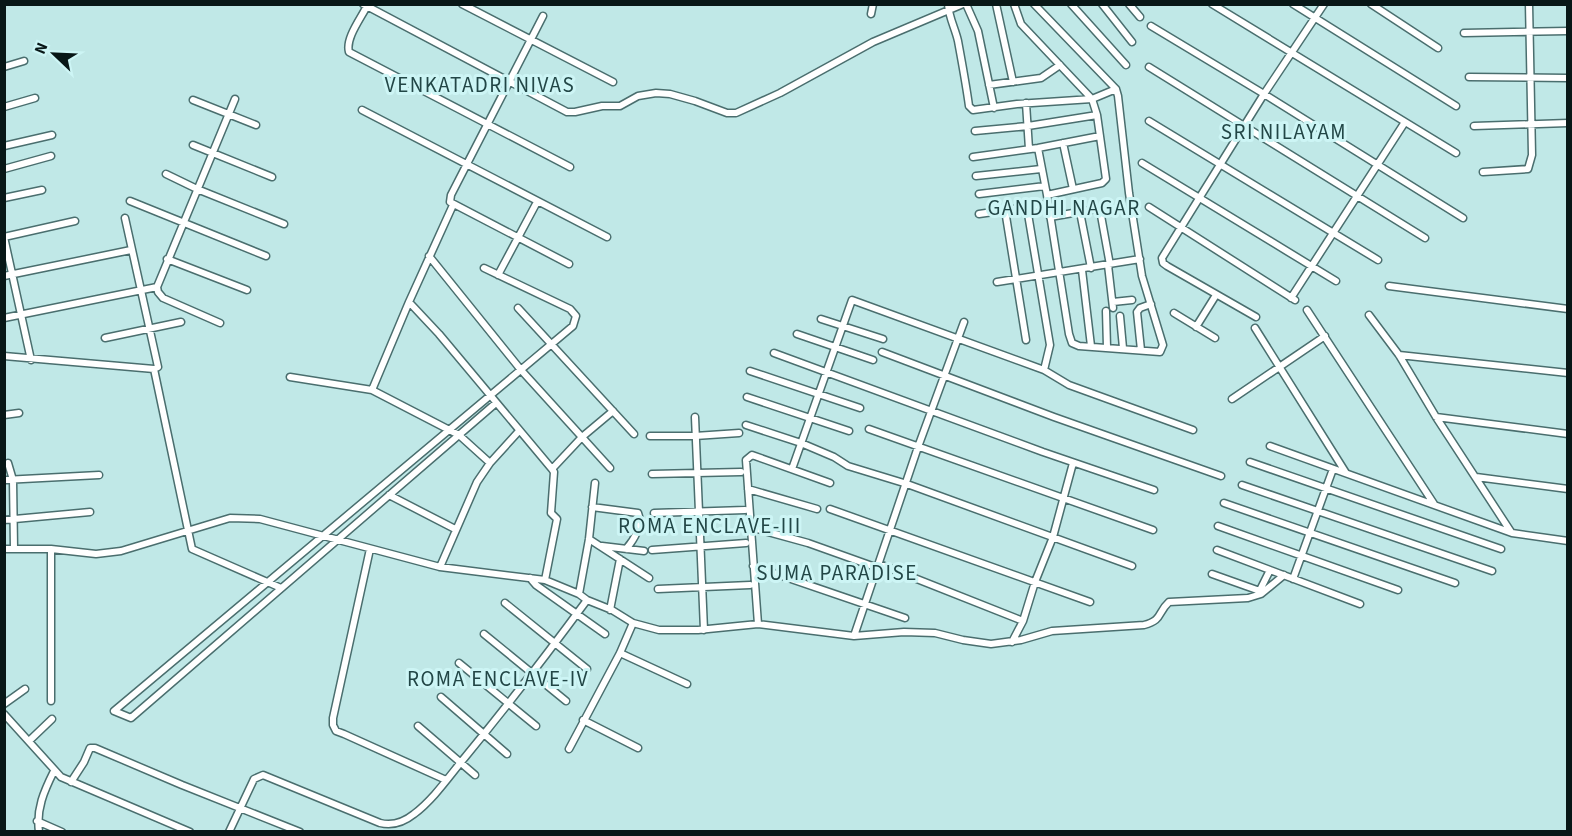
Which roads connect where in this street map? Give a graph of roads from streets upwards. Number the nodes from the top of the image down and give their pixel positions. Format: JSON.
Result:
{"nodes":[{"id":1,"x":462,"y":4,"type":"edge"},
{"id":2,"x":873,"y":4,"type":"edge"},
{"id":3,"x":965,"y":4,"type":"edge"},
{"id":4,"x":996,"y":4,"type":"edge"},
{"id":5,"x":1014,"y":4,"type":"edge"},
{"id":6,"x":1034,"y":4,"type":"edge"},
{"id":7,"x":1071,"y":4,"type":"edge"},
{"id":8,"x":1102,"y":4,"type":"edge"},
{"id":9,"x":1129,"y":4,"type":"edge"},
{"id":10,"x":1212,"y":4,"type":"edge"},
{"id":11,"x":1293,"y":4,"type":"edge"},
{"id":12,"x":1324,"y":4,"type":"edge"},
{"id":13,"x":1371,"y":4,"type":"edge"},
{"id":14,"x":1529,"y":4,"type":"edge"},
{"id":15,"x":366,"y":5,"type":"edge"},
{"id":16,"x":950,"y":6,"type":"edge"},
{"id":17,"x":871,"y":14,"type":"dead end"},
{"id":18,"x":543,"y":16,"type":"dead end"},
{"id":19,"x":1140,"y":16,"type":"dead end"},
{"id":20,"x":1315,"y":18,"type":"junction"},
{"id":21,"x":1151,"y":26,"type":"dead end"},
{"id":22,"x":1568,"y":31,"type":"edge"},
{"id":23,"x":1529,"y":32,"type":"junction"},
{"id":24,"x":1464,"y":33,"type":"dead end"},
{"id":25,"x":531,"y":39,"type":"junction"},
{"id":26,"x":1132,"y":42,"type":"dead end"},
{"id":27,"x":1437,"y":48,"type":"dead end"},
{"id":28,"x":1292,"y":53,"type":"junction"},
{"id":29,"x":24,"y":61,"type":"dead end"},
{"id":30,"x":1126,"y":65,"type":"dead end"},
{"id":31,"x":4,"y":66,"type":"edge"},
{"id":32,"x":1060,"y":66,"type":"junction"},
{"id":33,"x":1149,"y":67,"type":"dead end"},
{"id":34,"x":1469,"y":77,"type":"dead end"},
{"id":35,"x":1530,"y":78,"type":"junction"},
{"id":36,"x":1568,"y":78,"type":"edge"},
{"id":37,"x":509,"y":80,"type":"junction"},
{"id":38,"x":1013,"y":81,"type":"junction"},
{"id":39,"x":613,"y":82,"type":"dead end"},
{"id":40,"x":989,"y":85,"type":"junction"},
{"id":41,"x":1116,"y":89,"type":"junction"},
{"id":42,"x":1264,"y":94,"type":"junction"},
{"id":43,"x":35,"y":98,"type":"dead end"},
{"id":44,"x":235,"y":99,"type":"dead end"},
{"id":45,"x":1092,"y":99,"type":"junction"},
{"id":46,"x":193,"y":100,"type":"dead end"},
{"id":47,"x":1026,"y":103,"type":"junction"},
{"id":48,"x":1456,"y":106,"type":"dead end"},
{"id":49,"x":4,"y":107,"type":"edge"},
{"id":50,"x":994,"y":108,"type":"junction"},
{"id":51,"x":362,"y":110,"type":"dead end"},
{"id":52,"x":229,"y":115,"type":"junction"},
{"id":53,"x":1097,"y":115,"type":"junction"},
{"id":54,"x":1149,"y":121,"type":"dead end"},
{"id":55,"x":1406,"y":122,"type":"junction"},
{"id":56,"x":1532,"y":123,"type":"junction"},
{"id":57,"x":1568,"y":123,"type":"edge"},
{"id":58,"x":256,"y":125,"type":"dead end"},
{"id":59,"x":486,"y":125,"type":"junction"},
{"id":60,"x":1028,"y":126,"type":"junction"},
{"id":61,"x":1244,"y":126,"type":"junction"},
{"id":62,"x":1474,"y":126,"type":"dead end"},
{"id":63,"x":975,"y":131,"type":"dead end"},
{"id":64,"x":52,"y":135,"type":"dead end"},
{"id":65,"x":1100,"y":136,"type":"junction"},
{"id":66,"x":1063,"y":143,"type":"junction"},
{"id":67,"x":193,"y":145,"type":"dead end"},
{"id":68,"x":4,"y":146,"type":"edge"},
{"id":69,"x":1038,"y":148,"type":"junction"},
{"id":70,"x":1029,"y":149,"type":"junction"},
{"id":71,"x":213,"y":152,"type":"junction"},
{"id":72,"x":1456,"y":153,"type":"dead end"},
{"id":73,"x":51,"y":156,"type":"dead end"},
{"id":74,"x":973,"y":157,"type":"dead end"},
{"id":75,"x":1142,"y":164,"type":"dead end"},
{"id":76,"x":1221,"y":164,"type":"junction"},
{"id":77,"x":1377,"y":164,"type":"junction"},
{"id":78,"x":467,"y":166,"type":"junction"},
{"id":79,"x":570,"y":167,"type":"dead end"},
{"id":80,"x":4,"y":169,"type":"edge"},
{"id":81,"x":1041,"y":169,"type":"junction"},
{"id":82,"x":1483,"y":172,"type":"dead end"},
{"id":83,"x":166,"y":174,"type":"dead end"},
{"id":84,"x":976,"y":176,"type":"dead end"},
{"id":85,"x":272,"y":177,"type":"dead end"},
{"id":86,"x":1044,"y":186,"type":"junction"},
{"id":87,"x":196,"y":189,"type":"junction"},
{"id":88,"x":1073,"y":189,"type":"junction"},
{"id":89,"x":42,"y":190,"type":"dead end"},
{"id":90,"x":979,"y":194,"type":"dead end"},
{"id":91,"x":1047,"y":195,"type":"junction"},
{"id":92,"x":1357,"y":196,"type":"junction"},
{"id":93,"x":4,"y":198,"type":"edge"},
{"id":94,"x":1198,"y":198,"type":"junction"},
{"id":95,"x":130,"y":201,"type":"dead end"},
{"id":96,"x":537,"y":202,"type":"junction"},
{"id":97,"x":1048,"y":204,"type":"junction"},
{"id":98,"x":453,"y":205,"type":"junction"},
{"id":99,"x":1149,"y":207,"type":"dead end"},
{"id":100,"x":1027,"y":208,"type":"junction"},
{"id":101,"x":1005,"y":210,"type":"junction"},
{"id":102,"x":1080,"y":212,"type":"junction"},
{"id":103,"x":979,"y":214,"type":"dead end"},
{"id":104,"x":1050,"y":217,"type":"junction"},
{"id":105,"x":125,"y":218,"type":"dead end"},
{"id":106,"x":1463,"y":218,"type":"dead end"},
{"id":107,"x":75,"y":221,"type":"dead end"},
{"id":108,"x":183,"y":222,"type":"junction"},
{"id":109,"x":284,"y":224,"type":"dead end"},
{"id":110,"x":1180,"y":226,"type":"junction"},
{"id":111,"x":1334,"y":233,"type":"junction"},
{"id":112,"x":5,"y":237,"type":"edge"},
{"id":113,"x":607,"y":237,"type":"dead end"},
{"id":114,"x":1425,"y":238,"type":"dead end"},
{"id":115,"x":517,"y":239,"type":"junction"},
{"id":116,"x":131,"y":250,"type":"junction"},
{"id":117,"x":266,"y":256,"type":"dead end"},
{"id":118,"x":429,"y":256,"type":"junction"},
{"id":119,"x":1140,"y":259,"type":"junction"},
{"id":120,"x":167,"y":260,"type":"junction"},
{"id":121,"x":1378,"y":260,"type":"dead end"},
{"id":122,"x":569,"y":264,"type":"dead end"},
{"id":123,"x":1109,"y":265,"type":"junction"},
{"id":124,"x":1312,"y":266,"type":"junction"},
{"id":125,"x":484,"y":268,"type":"dead end"},
{"id":126,"x":1091,"y":268,"type":"junction"},
{"id":127,"x":1082,"y":270,"type":"junction"},
{"id":128,"x":1059,"y":273,"type":"junction"},
{"id":129,"x":13,"y":275,"type":"junction"},
{"id":130,"x":498,"y":275,"type":"junction"},
{"id":131,"x":4,"y":276,"type":"edge"},
{"id":132,"x":1038,"y":276,"type":"junction"},
{"id":133,"x":1016,"y":278,"type":"junction"},
{"id":134,"x":1336,"y":281,"type":"dead end"},
{"id":135,"x":997,"y":282,"type":"dead end"},
{"id":136,"x":157,"y":286,"type":"junction"},
{"id":137,"x":1389,"y":286,"type":"dead end"},
{"id":138,"x":247,"y":290,"type":"dead end"},
{"id":139,"x":140,"y":291,"type":"junction"},
{"id":140,"x":1216,"y":295,"type":"junction"},
{"id":141,"x":1132,"y":300,"type":"dead end"},
{"id":142,"x":409,"y":302,"type":"junction"},
{"id":143,"x":1151,"y":304,"type":"junction"},
{"id":144,"x":518,"y":308,"type":"dead end"},
{"id":145,"x":1568,"y":309,"type":"edge"},
{"id":146,"x":1307,"y":310,"type":"dead end"},
{"id":147,"x":1106,"y":311,"type":"dead end"},
{"id":148,"x":1174,"y":313,"type":"dead end"},
{"id":149,"x":22,"y":315,"type":"junction"},
{"id":150,"x":1369,"y":315,"type":"dead end"},
{"id":151,"x":1120,"y":316,"type":"dead end"},
{"id":152,"x":1256,"y":317,"type":"dead end"},
{"id":153,"x":4,"y":318,"type":"edge"},
{"id":154,"x":821,"y":319,"type":"dead end"},
{"id":155,"x":181,"y":322,"type":"dead end"},
{"id":156,"x":964,"y":322,"type":"dead end"},
{"id":157,"x":220,"y":323,"type":"dead end"},
{"id":158,"x":842,"y":326,"type":"junction"},
{"id":159,"x":1196,"y":327,"type":"junction"},
{"id":160,"x":148,"y":328,"type":"junction"},
{"id":161,"x":1255,"y":328,"type":"dead end"},
{"id":162,"x":797,"y":334,"type":"dead end"},
{"id":163,"x":1325,"y":336,"type":"junction"},
{"id":164,"x":105,"y":338,"type":"dead end"},
{"id":165,"x":1215,"y":338,"type":"dead end"},
{"id":166,"x":883,"y":339,"type":"dead end"},
{"id":167,"x":957,"y":340,"type":"junction"},
{"id":168,"x":1026,"y":340,"type":"dead end"},
{"id":169,"x":551,"y":345,"type":"junction"},
{"id":170,"x":1091,"y":346,"type":"junction"},
{"id":171,"x":835,"y":347,"type":"junction"},
{"id":172,"x":1107,"y":347,"type":"junction"},
{"id":173,"x":1123,"y":348,"type":"junction"},
{"id":174,"x":1141,"y":350,"type":"junction"},
{"id":175,"x":882,"y":352,"type":"dead end"},
{"id":176,"x":774,"y":353,"type":"dead end"},
{"id":177,"x":1399,"y":355,"type":"junction"},
{"id":178,"x":4,"y":357,"type":"edge"},
{"id":179,"x":31,"y":360,"type":"junction"},
{"id":180,"x":873,"y":360,"type":"dead end"},
{"id":181,"x":1280,"y":368,"type":"junction"},
{"id":182,"x":154,"y":369,"type":"junction"},
{"id":183,"x":520,"y":370,"type":"junction"},
{"id":184,"x":1044,"y":370,"type":"junction"},
{"id":185,"x":750,"y":371,"type":"dead end"},
{"id":186,"x":826,"y":372,"type":"junction"},
{"id":187,"x":1568,"y":373,"type":"edge"},
{"id":188,"x":944,"y":376,"type":"junction"},
{"id":189,"x":290,"y":377,"type":"dead end"},
{"id":190,"x":372,"y":390,"type":"junction"},
{"id":191,"x":818,"y":394,"type":"junction"},
{"id":192,"x":489,"y":395,"type":"junction"},
{"id":193,"x":747,"y":397,"type":"dead end"},
{"id":194,"x":1232,"y":399,"type":"dead end"},
{"id":195,"x":496,"y":404,"type":"junction"},
{"id":196,"x":860,"y":408,"type":"dead end"},
{"id":197,"x":932,"y":410,"type":"junction"},
{"id":198,"x":613,"y":411,"type":"junction"},
{"id":199,"x":19,"y":413,"type":"dead end"},
{"id":200,"x":4,"y":415,"type":"edge"},
{"id":201,"x":695,"y":417,"type":"dead end"},
{"id":202,"x":1436,"y":417,"type":"junction"},
{"id":203,"x":810,"y":418,"type":"junction"},
{"id":204,"x":746,"y":424,"type":"dead end"},
{"id":205,"x":869,"y":429,"type":"dead end"},
{"id":206,"x":447,"y":430,"type":"junction"},
{"id":207,"x":1193,"y":430,"type":"dead end"},
{"id":208,"x":519,"y":431,"type":"junction"},
{"id":209,"x":849,"y":431,"type":"dead end"},
{"id":210,"x":739,"y":433,"type":"dead end"},
{"id":211,"x":634,"y":434,"type":"dead end"},
{"id":212,"x":1568,"y":434,"type":"edge"},
{"id":213,"x":459,"y":435,"type":"junction"},
{"id":214,"x":650,"y":436,"type":"dead end"},
{"id":215,"x":695,"y":436,"type":"junction"},
{"id":216,"x":582,"y":437,"type":"junction"},
{"id":217,"x":801,"y":443,"type":"junction"},
{"id":218,"x":918,"y":447,"type":"junction"},
{"id":219,"x":1270,"y":447,"type":"dead end"},
{"id":220,"x":1250,"y":462,"type":"dead end"},
{"id":221,"x":8,"y":463,"type":"dead end"},
{"id":222,"x":490,"y":463,"type":"junction"},
{"id":223,"x":1073,"y":463,"type":"junction"},
{"id":224,"x":610,"y":468,"type":"dead end"},
{"id":225,"x":552,"y":469,"type":"junction"},
{"id":226,"x":792,"y":469,"type":"junction"},
{"id":227,"x":1333,"y":469,"type":"junction"},
{"id":228,"x":741,"y":472,"type":"dead end"},
{"id":229,"x":697,"y":473,"type":"junction"},
{"id":230,"x":652,"y":474,"type":"dead end"},
{"id":231,"x":1347,"y":474,"type":"junction"},
{"id":232,"x":99,"y":475,"type":"dead end"},
{"id":233,"x":1221,"y":476,"type":"dead end"},
{"id":234,"x":1476,"y":477,"type":"junction"},
{"id":235,"x":4,"y":480,"type":"edge"},
{"id":236,"x":13,"y":480,"type":"junction"},
{"id":237,"x":595,"y":483,"type":"dead end"},
{"id":238,"x":830,"y":483,"type":"dead end"},
{"id":239,"x":907,"y":484,"type":"junction"},
{"id":240,"x":1242,"y":485,"type":"dead end"},
{"id":241,"x":1326,"y":488,"type":"junction"},
{"id":242,"x":747,"y":489,"type":"junction"},
{"id":243,"x":1568,"y":489,"type":"edge"},
{"id":244,"x":1154,"y":490,"type":"dead end"},
{"id":245,"x":389,"y":495,"type":"junction"},
{"id":246,"x":1064,"y":498,"type":"junction"},
{"id":247,"x":1224,"y":504,"type":"dead end"},
{"id":248,"x":1434,"y":504,"type":"junction"},
{"id":249,"x":592,"y":507,"type":"junction"},
{"id":250,"x":817,"y":509,"type":"dead end"},
{"id":251,"x":830,"y":509,"type":"dead end"},
{"id":252,"x":745,"y":510,"type":"dead end"},
{"id":253,"x":700,"y":511,"type":"junction"},
{"id":254,"x":1318,"y":511,"type":"junction"},
{"id":255,"x":90,"y":512,"type":"dead end"},
{"id":256,"x":654,"y":513,"type":"dead end"},
{"id":257,"x":14,"y":519,"type":"junction"},
{"id":258,"x":4,"y":520,"type":"edge"},
{"id":259,"x":1218,"y":526,"type":"dead end"},
{"id":260,"x":750,"y":528,"type":"junction"},
{"id":261,"x":455,"y":529,"type":"junction"},
{"id":262,"x":1153,"y":530,"type":"dead end"},
{"id":263,"x":188,"y":531,"type":"junction"},
{"id":264,"x":891,"y":531,"type":"junction"},
{"id":265,"x":1310,"y":533,"type":"junction"},
{"id":266,"x":1512,"y":533,"type":"junction"},
{"id":267,"x":321,"y":536,"type":"junction"},
{"id":268,"x":1053,"y":537,"type":"junction"},
{"id":269,"x":589,"y":539,"type":"junction"},
{"id":270,"x":337,"y":540,"type":"junction"},
{"id":271,"x":1568,"y":541,"type":"edge"},
{"id":272,"x":746,"y":543,"type":"dead end"},
{"id":273,"x":602,"y":546,"type":"junction"},
{"id":274,"x":14,"y":548,"type":"junction"},
{"id":275,"x":700,"y":548,"type":"junction"},
{"id":276,"x":4,"y":549,"type":"edge"},
{"id":277,"x":51,"y":549,"type":"junction"},
{"id":278,"x":370,"y":549,"type":"junction"},
{"id":279,"x":626,"y":549,"type":"junction"},
{"id":280,"x":1501,"y":549,"type":"dead end"},
{"id":281,"x":652,"y":550,"type":"dead end"},
{"id":282,"x":1217,"y":550,"type":"dead end"},
{"id":283,"x":644,"y":551,"type":"dead end"},
{"id":284,"x":1301,"y":556,"type":"junction"},
{"id":285,"x":620,"y":560,"type":"junction"},
{"id":286,"x":753,"y":566,"type":"junction"},
{"id":287,"x":878,"y":566,"type":"junction"},
{"id":288,"x":1132,"y":566,"type":"dead end"},
{"id":289,"x":440,"y":567,"type":"junction"},
{"id":290,"x":1270,"y":570,"type":"junction"},
{"id":291,"x":1492,"y":571,"type":"dead end"},
{"id":292,"x":1212,"y":574,"type":"dead end"},
{"id":293,"x":1284,"y":575,"type":"junction"},
{"id":294,"x":530,"y":578,"type":"junction"},
{"id":295,"x":649,"y":578,"type":"dead end"},
{"id":296,"x":1293,"y":579,"type":"junction"},
{"id":297,"x":545,"y":580,"type":"junction"},
{"id":298,"x":267,"y":581,"type":"junction"},
{"id":299,"x":1035,"y":582,"type":"junction"},
{"id":300,"x":1455,"y":584,"type":"dead end"},
{"id":301,"x":750,"y":585,"type":"dead end"},
{"id":302,"x":281,"y":588,"type":"junction"},
{"id":303,"x":702,"y":588,"type":"junction"},
{"id":304,"x":658,"y":589,"type":"dead end"},
{"id":305,"x":1398,"y":590,"type":"dead end"},
{"id":306,"x":579,"y":594,"type":"junction"},
{"id":307,"x":587,"y":600,"type":"junction"},
{"id":308,"x":1090,"y":602,"type":"dead end"},
{"id":309,"x":505,"y":603,"type":"dead end"},
{"id":310,"x":864,"y":604,"type":"junction"},
{"id":311,"x":1360,"y":604,"type":"dead end"},
{"id":312,"x":610,"y":610,"type":"junction"},
{"id":313,"x":577,"y":614,"type":"junction"},
{"id":314,"x":905,"y":618,"type":"dead end"},
{"id":315,"x":1023,"y":621,"type":"junction"},
{"id":316,"x":633,"y":623,"type":"junction"},
{"id":317,"x":758,"y":624,"type":"junction"},
{"id":318,"x":704,"y":630,"type":"junction"},
{"id":319,"x":484,"y":634,"type":"dead end"},
{"id":320,"x":605,"y":634,"type":"dead end"},
{"id":321,"x":854,"y":636,"type":"junction"},
{"id":322,"x":1012,"y":642,"type":"junction"},
{"id":323,"x":555,"y":644,"type":"junction"},
{"id":324,"x":620,"y":653,"type":"junction"},
{"id":325,"x":459,"y":663,"type":"dead end"},
{"id":326,"x":587,"y":669,"type":"dead end"},
{"id":327,"x":532,"y":673,"type":"junction"},
{"id":328,"x":687,"y":684,"type":"dead end"},
{"id":329,"x":25,"y":689,"type":"dead end"},
{"id":330,"x":441,"y":697,"type":"dead end"},
{"id":331,"x":51,"y":701,"type":"dead end"},
{"id":332,"x":566,"y":701,"type":"dead end"},
{"id":333,"x":4,"y":704,"type":"edge"},
{"id":334,"x":508,"y":704,"type":"junction"},
{"id":335,"x":4,"y":714,"type":"edge"},
{"id":336,"x":52,"y":719,"type":"dead end"},
{"id":337,"x":584,"y":720,"type":"junction"},
{"id":338,"x":418,"y":726,"type":"dead end"},
{"id":339,"x":536,"y":726,"type":"dead end"},
{"id":340,"x":484,"y":734,"type":"junction"},
{"id":341,"x":29,"y":741,"type":"junction"},
{"id":342,"x":638,"y":748,"type":"dead end"},
{"id":343,"x":569,"y":749,"type":"dead end"},
{"id":344,"x":507,"y":754,"type":"dead end"},
{"id":345,"x":461,"y":762,"type":"junction"},
{"id":346,"x":54,"y":771,"type":"junction"},
{"id":347,"x":475,"y":775,"type":"dead end"},
{"id":348,"x":446,"y":780,"type":"junction"},
{"id":349,"x":71,"y":782,"type":"junction"},
{"id":350,"x":240,"y":807,"type":"junction"},
{"id":351,"x":38,"y":821,"type":"junction"},
{"id":352,"x":39,"y":831,"type":"edge"},
{"id":353,"x":62,"y":831,"type":"edge"},
{"id":354,"x":190,"y":831,"type":"edge"},
{"id":355,"x":229,"y":831,"type":"edge"},
{"id":356,"x":300,"y":831,"type":"edge"}],
"edges":[{"from":1,"to":25,"type":"street"},
{"from":2,"to":17,"type":"street"},
{"from":3,"to":16,"type":"street"},
{"from":3,"to":40,"type":"street"},
{"from":4,"to":38,"type":"street"},
{"from":5,"to":32,"type":"street"},
{"from":6,"to":41,"type":"street"},
{"from":7,"to":30,"type":"street"},
{"from":8,"to":26,"type":"street"},
{"from":9,"to":19,"type":"street"},
{"from":10,"to":28,"type":"street"},
{"from":11,"to":20,"type":"street"},
{"from":12,"to":20,"type":"street"},
{"from":13,"to":27,"type":"street"},
{"from":14,"to":23,"type":"street"},
{"from":15,"to":37,"type":"street"},
{"from":15,"to":59,"type":"street"},
{"from":16,"to":37,"type":"street"},
{"from":16,"to":50,"type":"street"},
{"from":18,"to":25,"type":"street"},
{"from":20,"to":28,"type":"street"},
{"from":20,"to":48,"type":"street"},
{"from":21,"to":42,"type":"street"},
{"from":22,"to":23,"type":"street"},
{"from":23,"to":24,"type":"street"},
{"from":23,"to":35,"type":"street"},
{"from":25,"to":37,"type":"street"},
{"from":25,"to":39,"type":"street"},
{"from":28,"to":42,"type":"street"},
{"from":28,"to":55,"type":"street"},
{"from":29,"to":31,"type":"street"},
{"from":32,"to":38,"type":"street"},
{"from":32,"to":45,"type":"street"},
{"from":33,"to":61,"type":"street"},
{"from":34,"to":35,"type":"street"},
{"from":35,"to":36,"type":"street"},
{"from":35,"to":56,"type":"street"},
{"from":37,"to":59,"type":"street"},
{"from":38,"to":40,"type":"street"},
{"from":40,"to":50,"type":"street"},
{"from":41,"to":45,"type":"street"},
{"from":41,"to":119,"type":"street"},
{"from":42,"to":61,"type":"street"},
{"from":42,"to":77,"type":"street"},
{"from":43,"to":49,"type":"street"},
{"from":44,"to":52,"type":"street"},
{"from":45,"to":47,"type":"street"},
{"from":45,"to":53,"type":"street"},
{"from":46,"to":52,"type":"street"},
{"from":47,"to":50,"type":"street"},
{"from":47,"to":60,"type":"street"},
{"from":51,"to":78,"type":"street"},
{"from":52,"to":58,"type":"street"},
{"from":52,"to":71,"type":"street"},
{"from":53,"to":60,"type":"street"},
{"from":53,"to":65,"type":"street"},
{"from":54,"to":76,"type":"street"},
{"from":55,"to":72,"type":"street"},
{"from":55,"to":77,"type":"street"},
{"from":56,"to":57,"type":"street"},
{"from":56,"to":62,"type":"street"},
{"from":56,"to":82,"type":"street"},
{"from":59,"to":78,"type":"street"},
{"from":59,"to":79,"type":"street"},
{"from":60,"to":63,"type":"street"},
{"from":60,"to":70,"type":"street"},
{"from":61,"to":76,"type":"street"},
{"from":61,"to":92,"type":"street"},
{"from":64,"to":68,"type":"street"},
{"from":65,"to":66,"type":"street"},
{"from":65,"to":88,"type":"street"},
{"from":66,"to":69,"type":"street"},
{"from":66,"to":88,"type":"street"},
{"from":67,"to":71,"type":"street"},
{"from":69,"to":70,"type":"street"},
{"from":69,"to":81,"type":"street"},
{"from":70,"to":74,"type":"street"},
{"from":71,"to":85,"type":"street"},
{"from":71,"to":87,"type":"street"},
{"from":73,"to":80,"type":"street"},
{"from":75,"to":94,"type":"street"},
{"from":76,"to":94,"type":"street"},
{"from":76,"to":111,"type":"street"},
{"from":77,"to":92,"type":"street"},
{"from":77,"to":106,"type":"street"},
{"from":78,"to":96,"type":"street"},
{"from":78,"to":98,"type":"street"},
{"from":81,"to":84,"type":"street"},
{"from":81,"to":86,"type":"street"},
{"from":83,"to":87,"type":"street"},
{"from":86,"to":90,"type":"street"},
{"from":86,"to":91,"type":"street"},
{"from":87,"to":108,"type":"street"},
{"from":87,"to":109,"type":"street"},
{"from":88,"to":91,"type":"street"},
{"from":89,"to":93,"type":"street"},
{"from":91,"to":97,"type":"street"},
{"from":92,"to":111,"type":"street"},
{"from":92,"to":114,"type":"street"},
{"from":94,"to":110,"type":"street"},
{"from":94,"to":124,"type":"street"},
{"from":95,"to":108,"type":"street"},
{"from":96,"to":113,"type":"street"},
{"from":96,"to":115,"type":"street"},
{"from":97,"to":100,"type":"street"},
{"from":97,"to":104,"type":"street"},
{"from":98,"to":115,"type":"street"},
{"from":98,"to":118,"type":"street"},
{"from":99,"to":110,"type":"street"},
{"from":100,"to":101,"type":"street"},
{"from":100,"to":132,"type":"street"},
{"from":101,"to":103,"type":"street"},
{"from":101,"to":133,"type":"street"},
{"from":102,"to":104,"type":"street"},
{"from":102,"to":123,"type":"street"},
{"from":102,"to":126,"type":"street"},
{"from":104,"to":128,"type":"street"},
{"from":105,"to":116,"type":"street"},
{"from":107,"to":112,"type":"street"},
{"from":108,"to":117,"type":"street"},
{"from":108,"to":120,"type":"street"},
{"from":110,"to":124,"type":"street"},
{"from":110,"to":140,"type":"street"},
{"from":111,"to":121,"type":"street"},
{"from":111,"to":124,"type":"street"},
{"from":112,"to":129,"type":"street"},
{"from":115,"to":122,"type":"street"},
{"from":115,"to":130,"type":"street"},
{"from":116,"to":129,"type":"street"},
{"from":116,"to":139,"type":"street"},
{"from":118,"to":142,"type":"street"},
{"from":118,"to":183,"type":"street"},
{"from":119,"to":123,"type":"street"},
{"from":119,"to":143,"type":"street"},
{"from":120,"to":136,"type":"street"},
{"from":120,"to":138,"type":"street"},
{"from":123,"to":126,"type":"street"},
{"from":123,"to":141,"type":"street"},
{"from":124,"to":134,"type":"street"},
{"from":125,"to":130,"type":"street"},
{"from":126,"to":127,"type":"street"},
{"from":127,"to":128,"type":"street"},
{"from":127,"to":170,"type":"street"},
{"from":128,"to":132,"type":"street"},
{"from":128,"to":170,"type":"street"},
{"from":129,"to":131,"type":"street"},
{"from":129,"to":149,"type":"street"},
{"from":130,"to":169,"type":"street"},
{"from":132,"to":133,"type":"street"},
{"from":132,"to":184,"type":"street"},
{"from":133,"to":135,"type":"street"},
{"from":133,"to":168,"type":"street"},
{"from":136,"to":139,"type":"street"},
{"from":136,"to":157,"type":"street"},
{"from":137,"to":145,"type":"street"},
{"from":139,"to":149,"type":"street"},
{"from":139,"to":160,"type":"street"},
{"from":140,"to":152,"type":"street"},
{"from":140,"to":159,"type":"street"},
{"from":142,"to":190,"type":"street"},
{"from":142,"to":192,"type":"street"},
{"from":143,"to":174,"type":"street"},
{"from":143,"to":174,"type":"street"},
{"from":144,"to":169,"type":"street"},
{"from":146,"to":163,"type":"street"},
{"from":147,"to":172,"type":"street"},
{"from":148,"to":159,"type":"street"},
{"from":149,"to":153,"type":"street"},
{"from":149,"to":179,"type":"street"},
{"from":150,"to":177,"type":"street"},
{"from":151,"to":173,"type":"street"},
{"from":154,"to":158,"type":"street"},
{"from":155,"to":160,"type":"street"},
{"from":156,"to":167,"type":"street"},
{"from":158,"to":166,"type":"street"},
{"from":158,"to":167,"type":"street"},
{"from":158,"to":171,"type":"street"},
{"from":159,"to":165,"type":"street"},
{"from":160,"to":164,"type":"street"},
{"from":160,"to":182,"type":"street"},
{"from":161,"to":181,"type":"street"},
{"from":162,"to":171,"type":"street"},
{"from":163,"to":181,"type":"street"},
{"from":163,"to":248,"type":"street"},
{"from":167,"to":184,"type":"street"},
{"from":167,"to":188,"type":"street"},
{"from":169,"to":183,"type":"street"},
{"from":169,"to":198,"type":"street"},
{"from":170,"to":172,"type":"street"},
{"from":171,"to":180,"type":"street"},
{"from":171,"to":186,"type":"street"},
{"from":172,"to":173,"type":"street"},
{"from":173,"to":174,"type":"street"},
{"from":175,"to":188,"type":"street"},
{"from":176,"to":186,"type":"street"},
{"from":177,"to":187,"type":"street"},
{"from":177,"to":202,"type":"street"},
{"from":178,"to":179,"type":"street"},
{"from":179,"to":182,"type":"street"},
{"from":181,"to":194,"type":"street"},
{"from":181,"to":231,"type":"street"},
{"from":182,"to":263,"type":"street"},
{"from":183,"to":192,"type":"street"},
{"from":183,"to":216,"type":"street"},
{"from":184,"to":207,"type":"street"},
{"from":185,"to":191,"type":"street"},
{"from":186,"to":191,"type":"street"},
{"from":186,"to":197,"type":"street"},
{"from":188,"to":197,"type":"street"},
{"from":188,"to":233,"type":"street"},
{"from":189,"to":190,"type":"street"},
{"from":190,"to":206,"type":"street"},
{"from":191,"to":196,"type":"street"},
{"from":191,"to":203,"type":"street"},
{"from":192,"to":195,"type":"street"},
{"from":192,"to":206,"type":"street"},
{"from":193,"to":203,"type":"street"},
{"from":195,"to":208,"type":"street"},
{"from":195,"to":213,"type":"street"},
{"from":197,"to":218,"type":"street"},
{"from":197,"to":223,"type":"street"},
{"from":198,"to":211,"type":"street"},
{"from":198,"to":216,"type":"street"},
{"from":199,"to":200,"type":"street"},
{"from":201,"to":215,"type":"street"},
{"from":202,"to":212,"type":"street"},
{"from":202,"to":234,"type":"street"},
{"from":203,"to":209,"type":"street"},
{"from":203,"to":217,"type":"street"},
{"from":204,"to":217,"type":"street"},
{"from":205,"to":218,"type":"street"},
{"from":206,"to":213,"type":"street"},
{"from":206,"to":267,"type":"street"},
{"from":208,"to":222,"type":"street"},
{"from":208,"to":225,"type":"street"},
{"from":210,"to":215,"type":"street"},
{"from":213,"to":222,"type":"street"},
{"from":213,"to":245,"type":"street"},
{"from":214,"to":215,"type":"street"},
{"from":215,"to":229,"type":"street"},
{"from":216,"to":224,"type":"street"},
{"from":216,"to":225,"type":"street"},
{"from":217,"to":226,"type":"street"},
{"from":217,"to":239,"type":"street"},
{"from":218,"to":239,"type":"street"},
{"from":218,"to":246,"type":"street"},
{"from":219,"to":227,"type":"street"},
{"from":220,"to":241,"type":"street"},
{"from":221,"to":236,"type":"street"},
{"from":222,"to":261,"type":"street"},
{"from":223,"to":244,"type":"street"},
{"from":223,"to":246,"type":"street"},
{"from":225,"to":297,"type":"street"},
{"from":226,"to":238,"type":"street"},
{"from":226,"to":242,"type":"street"},
{"from":227,"to":231,"type":"street"},
{"from":227,"to":241,"type":"street"},
{"from":228,"to":229,"type":"street"},
{"from":229,"to":230,"type":"street"},
{"from":229,"to":253,"type":"street"},
{"from":231,"to":248,"type":"street"},
{"from":232,"to":236,"type":"street"},
{"from":234,"to":243,"type":"street"},
{"from":234,"to":266,"type":"street"},
{"from":235,"to":236,"type":"street"},
{"from":236,"to":257,"type":"street"},
{"from":237,"to":249,"type":"street"},
{"from":239,"to":264,"type":"street"},
{"from":239,"to":268,"type":"street"},
{"from":240,"to":254,"type":"street"},
{"from":241,"to":254,"type":"street"},
{"from":241,"to":280,"type":"street"},
{"from":242,"to":250,"type":"street"},
{"from":242,"to":260,"type":"street"},
{"from":245,"to":261,"type":"street"},
{"from":245,"to":270,"type":"street"},
{"from":246,"to":262,"type":"street"},
{"from":246,"to":268,"type":"street"},
{"from":247,"to":265,"type":"street"},
{"from":248,"to":266,"type":"street"},
{"from":249,"to":269,"type":"street"},
{"from":249,"to":279,"type":"street"},
{"from":251,"to":264,"type":"street"},
{"from":252,"to":253,"type":"street"},
{"from":253,"to":256,"type":"street"},
{"from":253,"to":275,"type":"street"},
{"from":254,"to":265,"type":"street"},
{"from":254,"to":291,"type":"street"},
{"from":255,"to":257,"type":"street"},
{"from":257,"to":258,"type":"street"},
{"from":257,"to":274,"type":"street"},
{"from":259,"to":284,"type":"street"},
{"from":260,"to":286,"type":"street"},
{"from":260,"to":287,"type":"street"},
{"from":261,"to":289,"type":"street"},
{"from":263,"to":267,"type":"street"},
{"from":263,"to":277,"type":"street"},
{"from":263,"to":298,"type":"street"},
{"from":264,"to":287,"type":"street"},
{"from":264,"to":299,"type":"street"},
{"from":265,"to":284,"type":"street"},
{"from":265,"to":300,"type":"street"},
{"from":266,"to":271,"type":"street"},
{"from":267,"to":270,"type":"street"},
{"from":267,"to":298,"type":"street"},
{"from":268,"to":288,"type":"street"},
{"from":268,"to":299,"type":"street"},
{"from":269,"to":273,"type":"street"},
{"from":269,"to":306,"type":"street"},
{"from":270,"to":278,"type":"street"},
{"from":270,"to":302,"type":"street"},
{"from":272,"to":275,"type":"street"},
{"from":273,"to":279,"type":"street"},
{"from":273,"to":285,"type":"street"},
{"from":274,"to":276,"type":"street"},
{"from":274,"to":277,"type":"street"},
{"from":275,"to":281,"type":"street"},
{"from":275,"to":303,"type":"street"},
{"from":277,"to":331,"type":"street"},
{"from":278,"to":289,"type":"street"},
{"from":278,"to":348,"type":"street"},
{"from":279,"to":283,"type":"street"},
{"from":282,"to":290,"type":"street"},
{"from":284,"to":296,"type":"street"},
{"from":284,"to":305,"type":"street"},
{"from":285,"to":295,"type":"street"},
{"from":285,"to":312,"type":"street"},
{"from":286,"to":310,"type":"street"},
{"from":286,"to":317,"type":"street"},
{"from":287,"to":310,"type":"street"},
{"from":287,"to":315,"type":"street"},
{"from":289,"to":294,"type":"street"},
{"from":290,"to":292,"type":"street"},
{"from":290,"to":293,"type":"street"},
{"from":293,"to":296,"type":"street"},
{"from":293,"to":322,"type":"street"},
{"from":294,"to":297,"type":"street"},
{"from":294,"to":313,"type":"street"},
{"from":296,"to":311,"type":"street"},
{"from":297,"to":306,"type":"street"},
{"from":298,"to":302,"type":"street"},
{"from":298,"to":302,"type":"street"},
{"from":299,"to":308,"type":"street"},
{"from":299,"to":315,"type":"street"},
{"from":301,"to":303,"type":"street"},
{"from":303,"to":304,"type":"street"},
{"from":303,"to":318,"type":"street"},
{"from":306,"to":307,"type":"street"},
{"from":307,"to":312,"type":"street"},
{"from":307,"to":313,"type":"street"},
{"from":309,"to":323,"type":"street"},
{"from":310,"to":314,"type":"street"},
{"from":310,"to":321,"type":"street"},
{"from":312,"to":316,"type":"street"},
{"from":313,"to":320,"type":"street"},
{"from":313,"to":323,"type":"street"},
{"from":315,"to":322,"type":"street"},
{"from":316,"to":318,"type":"street"},
{"from":316,"to":324,"type":"street"},
{"from":317,"to":318,"type":"street"},
{"from":317,"to":321,"type":"street"},
{"from":319,"to":327,"type":"street"},
{"from":321,"to":322,"type":"street"},
{"from":323,"to":326,"type":"street"},
{"from":323,"to":327,"type":"street"},
{"from":324,"to":328,"type":"street"},
{"from":324,"to":337,"type":"street"},
{"from":325,"to":334,"type":"street"},
{"from":327,"to":332,"type":"street"},
{"from":327,"to":334,"type":"street"},
{"from":329,"to":333,"type":"street"},
{"from":330,"to":340,"type":"street"},
{"from":334,"to":339,"type":"street"},
{"from":334,"to":340,"type":"street"},
{"from":335,"to":341,"type":"street"},
{"from":336,"to":341,"type":"street"},
{"from":337,"to":342,"type":"street"},
{"from":337,"to":343,"type":"street"},
{"from":338,"to":345,"type":"street"},
{"from":340,"to":344,"type":"street"},
{"from":340,"to":345,"type":"street"},
{"from":341,"to":346,"type":"street"},
{"from":345,"to":347,"type":"street"},
{"from":345,"to":348,"type":"street"},
{"from":346,"to":349,"type":"street"},
{"from":346,"to":351,"type":"street"},
{"from":348,"to":350,"type":"street"},
{"from":349,"to":350,"type":"street"},
{"from":349,"to":354,"type":"street"},
{"from":350,"to":355,"type":"street"},
{"from":350,"to":356,"type":"street"},
{"from":351,"to":352,"type":"street"},
{"from":351,"to":353,"type":"street"}]}
